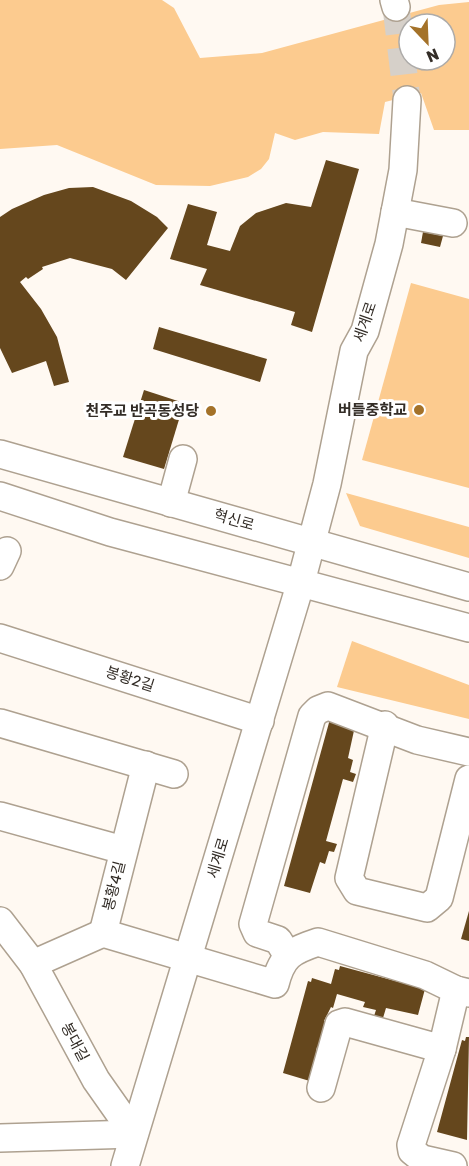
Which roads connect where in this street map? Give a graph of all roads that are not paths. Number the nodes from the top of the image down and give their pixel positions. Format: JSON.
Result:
{"nodes":[{"id":1,"x":407,"y":100,"type":"tunnel mouth"},
{"id":2,"x":395,"y":212,"type":"junction"},
{"id":3,"x":453,"y":223,"type":"dead end"},
{"id":4,"x":0,"y":454,"type":"edge"},
{"id":5,"x":183,"y":459,"type":"dead end"},
{"id":6,"x":0,"y":495,"type":"edge"},
{"id":7,"x":171,"y":503,"type":"junction"},
{"id":8,"x":312,"y":542,"type":"junction"},
{"id":9,"x":301,"y":582,"type":"junction"},
{"id":10,"x":469,"y":587,"type":"edge"},
{"id":11,"x":469,"y":628,"type":"edge"},
{"id":12,"x":0,"y":638,"type":"edge"},
{"id":13,"x":260,"y":721,"type":"junction"},
{"id":14,"x":0,"y":723,"type":"edge"},
{"id":15,"x":385,"y":725,"type":"junction"},
{"id":16,"x":469,"y":752,"type":"edge"},
{"id":17,"x":146,"y":765,"type":"junction"},
{"id":18,"x":174,"y":774,"type":"dead end"},
{"id":19,"x":469,"y":779,"type":"edge"},
{"id":20,"x":0,"y":816,"type":"edge"},
{"id":21,"x":123,"y":850,"type":"junction"},
{"id":22,"x":0,"y":921,"type":"edge"},
{"id":23,"x":103,"y":933,"type":"junction"},
{"id":24,"x":288,"y":956,"type":"junction"},
{"id":25,"x":187,"y":959,"type":"junction"},
{"id":26,"x":33,"y":964,"type":"junction"},
{"id":27,"x":462,"y":991,"type":"edge"},
{"id":28,"x":442,"y":1049,"type":"junction"},
{"id":29,"x":321,"y":1088,"type":"dead end"},
{"id":30,"x":134,"y":1134,"type":"junction"},
{"id":31,"x":0,"y":1138,"type":"edge"},
{"id":32,"x":125,"y":1166,"type":"edge"},
{"id":33,"x":453,"y":1166,"type":"edge"}],
"edges":[{"from":1,"to":2,"type":"street","name":"세계로"},
{"from":2,"to":3,"type":"street"},
{"from":2,"to":8,"type":"street","name":"세계로"},
{"from":4,"to":7,"type":"street","name":"혁신로"},
{"from":5,"to":7,"type":"street"},
{"from":6,"to":9,"type":"street"},
{"from":7,"to":8,"type":"street","name":"혁신로"},
{"from":8,"to":9,"type":"street","name":"세계로"},
{"from":8,"to":10,"type":"street","name":"혁신로"},
{"from":9,"to":11,"type":"street"},
{"from":9,"to":13,"type":"street","name":"세계로"},
{"from":12,"to":13,"type":"street","name":"봉황2길"},
{"from":13,"to":25,"type":"street","name":"세계로"},
{"from":14,"to":17,"type":"street"},
{"from":15,"to":16,"type":"street"},
{"from":15,"to":19,"type":"street"},
{"from":15,"to":24,"type":"street"},
{"from":17,"to":18,"type":"street"},
{"from":17,"to":21,"type":"street","name":"봉황4길"},
{"from":20,"to":21,"type":"street"},
{"from":21,"to":23,"type":"street","name":"봉황4길"},
{"from":22,"to":26,"type":"street","name":"봉대길"},
{"from":23,"to":25,"type":"street"},
{"from":23,"to":26,"type":"street"},
{"from":24,"to":25,"type":"street"},
{"from":24,"to":27,"type":"street"},
{"from":25,"to":30,"type":"street","name":"세계로"},
{"from":26,"to":30,"type":"street","name":"봉대길"},
{"from":27,"to":28,"type":"street"},
{"from":28,"to":29,"type":"street"},
{"from":28,"to":33,"type":"street"},
{"from":30,"to":31,"type":"street"},
{"from":30,"to":32,"type":"street"}]}
